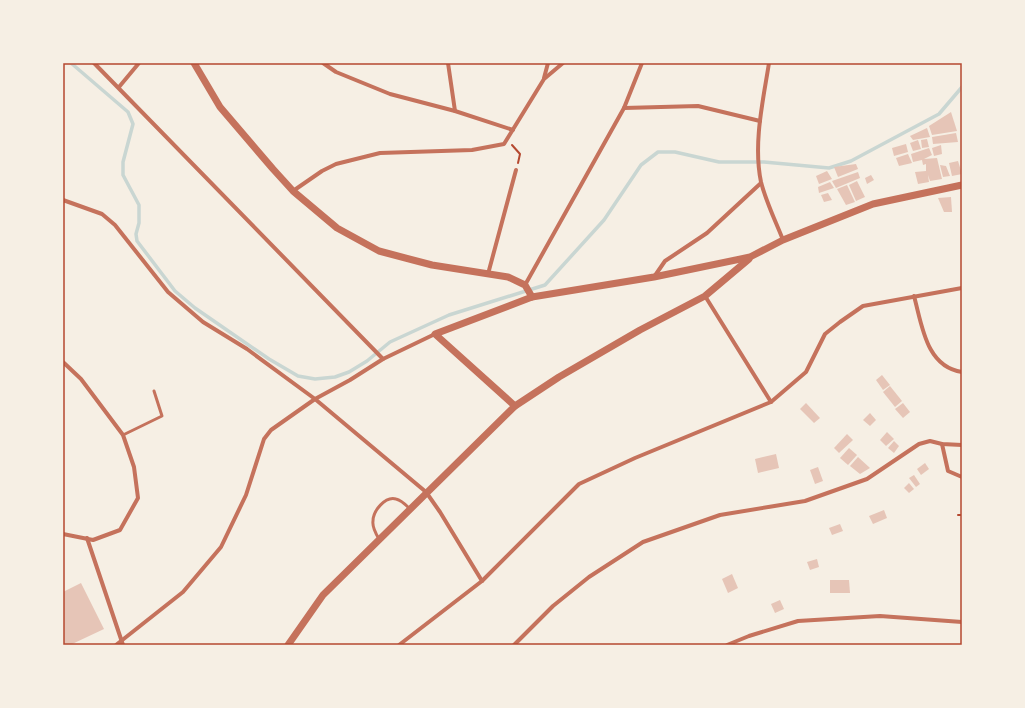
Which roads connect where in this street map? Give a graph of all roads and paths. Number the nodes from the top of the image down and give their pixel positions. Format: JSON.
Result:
{"nodes":[{"id":1,"x":94,"y":63,"type":"edge"},
{"id":2,"x":139,"y":63,"type":"edge"},
{"id":3,"x":194,"y":63,"type":"edge"},
{"id":4,"x":323,"y":63,"type":"edge"},
{"id":5,"x":448,"y":63,"type":"edge"},
{"id":6,"x":548,"y":63,"type":"edge"},
{"id":7,"x":563,"y":63,"type":"edge"},
{"id":8,"x":642,"y":63,"type":"edge"},
{"id":9,"x":769,"y":63,"type":"edge"},
{"id":10,"x":544,"y":79,"type":"junction"},
{"id":11,"x":119,"y":87,"type":"junction"},
{"id":12,"x":624,"y":108,"type":"junction"},
{"id":13,"x":455,"y":111,"type":"junction"},
{"id":14,"x":760,"y":121,"type":"junction"},
{"id":15,"x":513,"y":130,"type":"junction"},
{"id":16,"x":508,"y":140,"type":"junction"},
{"id":17,"x":516,"y":170,"type":"joint"},
{"id":18,"x":761,"y":183,"type":"junction"},
{"id":19,"x":962,"y":185,"type":"edge"},
{"id":20,"x":293,"y":191,"type":"junction"},
{"id":21,"x":63,"y":200,"type":"edge"},
{"id":22,"x":783,"y":240,"type":"junction"},
{"id":23,"x":750,"y":257,"type":"junction"},
{"id":24,"x":488,"y":274,"type":"junction"},
{"id":25,"x":654,"y":277,"type":"junction"},
{"id":26,"x":525,"y":285,"type":"junction"},
{"id":27,"x":962,"y":288,"type":"edge"},
{"id":28,"x":532,"y":296,"type":"junction"},
{"id":29,"x":705,"y":296,"type":"junction"},
{"id":30,"x":914,"y":296,"type":"junction"},
{"id":31,"x":435,"y":334,"type":"junction"},
{"id":32,"x":383,"y":359,"type":"junction"},
{"id":33,"x":63,"y":362,"type":"edge"},
{"id":34,"x":962,"y":372,"type":"edge"},
{"id":35,"x":154,"y":391,"type":"dead end"},
{"id":36,"x":315,"y":399,"type":"junction"},
{"id":37,"x":771,"y":402,"type":"junction"},
{"id":38,"x":516,"y":406,"type":"junction"},
{"id":39,"x":123,"y":435,"type":"junction"},
{"id":40,"x":942,"y":444,"type":"junction"},
{"id":41,"x":962,"y":445,"type":"edge"},
{"id":42,"x":962,"y":477,"type":"edge"},
{"id":43,"x":426,"y":492,"type":"junction"},
{"id":44,"x":409,"y":508,"type":"junction"},
{"id":45,"x":958,"y":515,"type":"dead end"},
{"id":46,"x":962,"y":515,"type":"edge"},
{"id":47,"x":63,"y":534,"type":"edge"},
{"id":48,"x":87,"y":538,"type":"junction"},
{"id":49,"x":379,"y":539,"type":"junction"},
{"id":50,"x":482,"y":581,"type":"junction"},
{"id":51,"x":962,"y":622,"type":"edge"},
{"id":52,"x":120,"y":640,"type":"junction"},
{"id":53,"x":116,"y":645,"type":"edge"},
{"id":54,"x":123,"y":645,"type":"edge"},
{"id":55,"x":288,"y":645,"type":"edge"},
{"id":56,"x":399,"y":645,"type":"edge"},
{"id":57,"x":514,"y":645,"type":"edge"},
{"id":58,"x":727,"y":645,"type":"edge"}],
"edges":[{"from":1,"to":11,"type":"street"},
{"from":2,"to":11,"type":"street"},
{"from":3,"to":20,"type":"street"},
{"from":4,"to":13,"type":"street"},
{"from":5,"to":13,"type":"street"},
{"from":6,"to":10,"type":"street"},
{"from":7,"to":10,"type":"street"},
{"from":8,"to":12,"type":"street"},
{"from":9,"to":14,"type":"street"},
{"from":10,"to":15,"type":"street"},
{"from":11,"to":32,"type":"street"},
{"from":12,"to":14,"type":"street"},
{"from":12,"to":26,"type":"street"},
{"from":13,"to":15,"type":"street"},
{"from":14,"to":18,"type":"street"},
{"from":15,"to":16,"type":"street"},
{"from":16,"to":17,"type":"path"},
{"from":16,"to":20,"type":"street"},
{"from":17,"to":24,"type":"street"},
{"from":18,"to":22,"type":"street"},
{"from":18,"to":25,"type":"street"},
{"from":19,"to":22,"type":"street"},
{"from":20,"to":24,"type":"street"},
{"from":21,"to":36,"type":"street"},
{"from":22,"to":23,"type":"street"},
{"from":23,"to":25,"type":"street"},
{"from":23,"to":29,"type":"street"},
{"from":24,"to":26,"type":"street"},
{"from":25,"to":28,"type":"street"},
{"from":26,"to":28,"type":"street"},
{"from":27,"to":30,"type":"street"},
{"from":28,"to":31,"type":"street"},
{"from":29,"to":37,"type":"street"},
{"from":29,"to":38,"type":"street"},
{"from":30,"to":34,"type":"street"},
{"from":30,"to":37,"type":"street"},
{"from":31,"to":32,"type":"street"},
{"from":31,"to":38,"type":"street"},
{"from":32,"to":36,"type":"street"},
{"from":33,"to":39,"type":"street"},
{"from":35,"to":39,"type":"lane"},
{"from":36,"to":43,"type":"street"},
{"from":36,"to":52,"type":"street"},
{"from":37,"to":50,"type":"street"},
{"from":38,"to":43,"type":"street"},
{"from":39,"to":48,"type":"street"},
{"from":40,"to":41,"type":"street"},
{"from":40,"to":42,"type":"street"},
{"from":40,"to":57,"type":"street"},
{"from":43,"to":44,"type":"street"},
{"from":43,"to":50,"type":"street"},
{"from":44,"to":49,"type":"street"},
{"from":44,"to":49,"type":"lane"},
{"from":45,"to":46,"type":"path"},
{"from":47,"to":48,"type":"street"},
{"from":48,"to":52,"type":"street"},
{"from":49,"to":55,"type":"street"},
{"from":50,"to":56,"type":"street"},
{"from":51,"to":58,"type":"street"},
{"from":52,"to":53,"type":"street"},
{"from":52,"to":54,"type":"street"}]}
